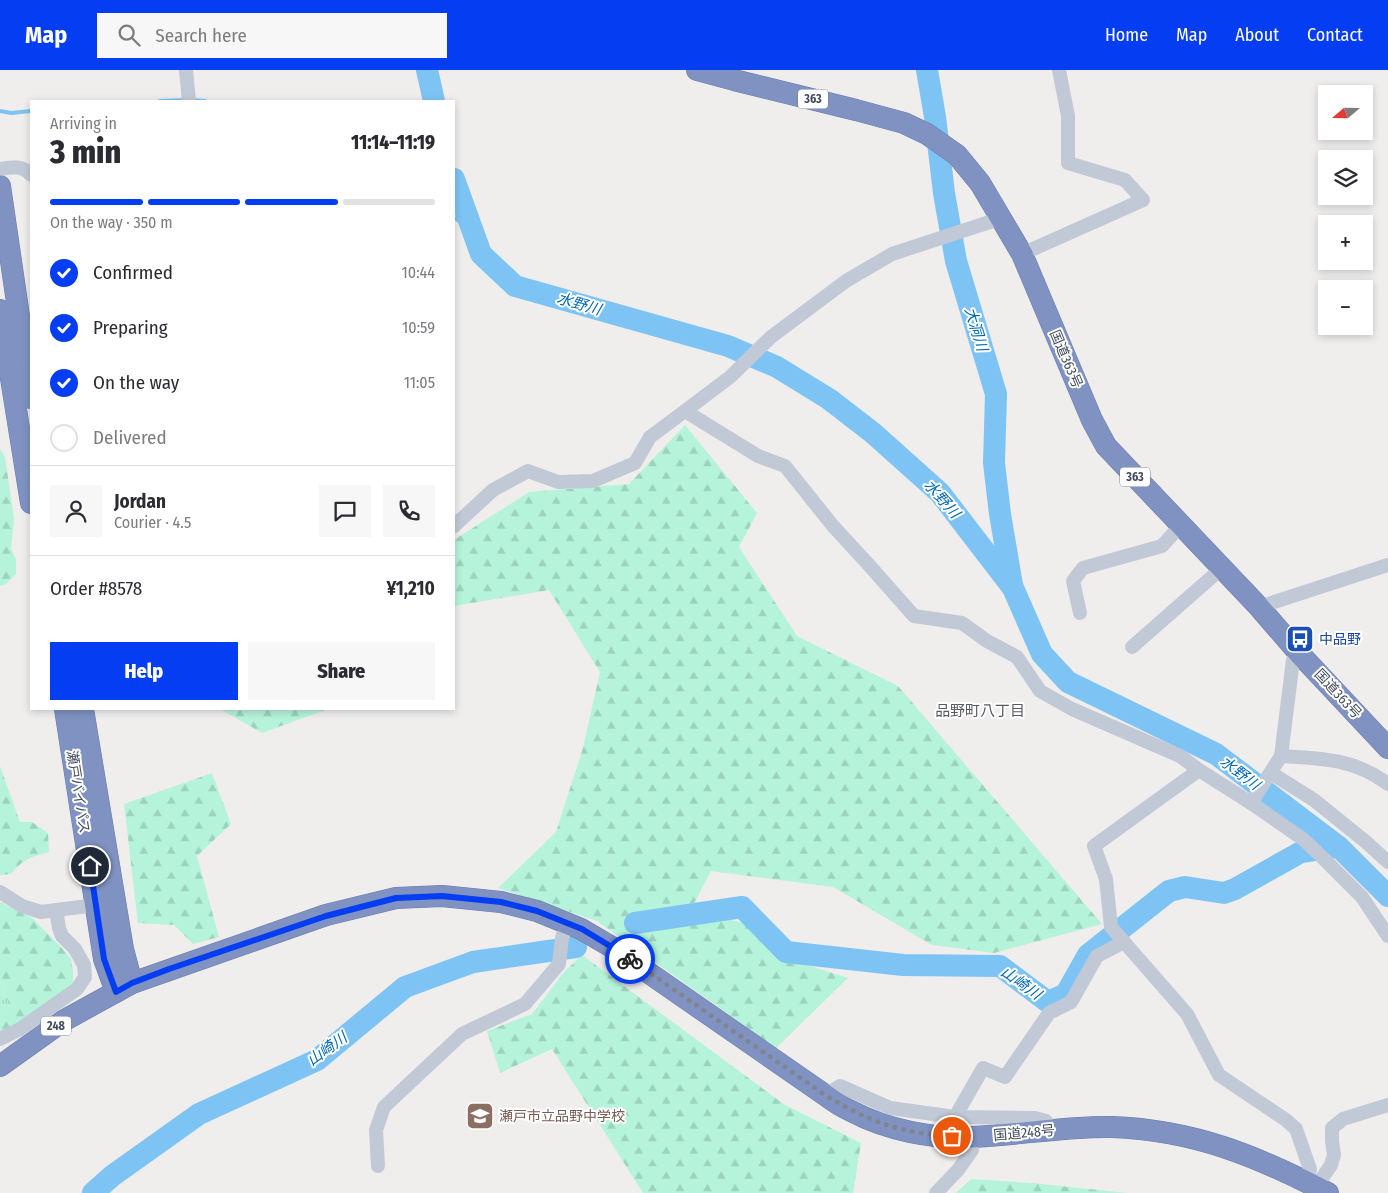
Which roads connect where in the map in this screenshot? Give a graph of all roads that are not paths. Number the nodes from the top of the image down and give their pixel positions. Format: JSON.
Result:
{"nodes":[{"id":1,"x":186,"y":70,"type":"edge"},
{"id":2,"x":698,"y":70,"type":"edge"},
{"id":3,"x":1059,"y":70,"type":"edge"},
{"id":4,"x":188,"y":95,"type":"edge"},
{"id":5,"x":0,"y":169,"type":"edge"},
{"id":6,"x":30,"y":174,"type":"edge"},
{"id":7,"x":0,"y":186,"type":"edge"},
{"id":8,"x":1002,"y":218,"type":"junction"},
{"id":9,"x":1022,"y":254,"type":"junction"},
{"id":10,"x":0,"y":310,"type":"edge"},
{"id":11,"x":30,"y":391,"type":"edge"},
{"id":12,"x":685,"y":411,"type":"junction"},
{"id":13,"x":30,"y":497,"type":"edge"},
{"id":14,"x":455,"y":525,"type":"edge"},
{"id":15,"x":1181,"y":525,"type":"junction"},
{"id":16,"x":1388,"y":565,"type":"edge"},
{"id":17,"x":1222,"y":568,"type":"junction"},
{"id":18,"x":1259,"y":607,"type":"junction"},
{"id":19,"x":1080,"y":613,"type":"dead end"},
{"id":20,"x":1132,"y":647,"type":"dead end"},
{"id":21,"x":1297,"y":650,"type":"junction"},
{"id":22,"x":65,"y":710,"type":"edge"},
{"id":23,"x":83,"y":710,"type":"edge"},
{"id":24,"x":1388,"y":748,"type":"edge"},
{"id":25,"x":1281,"y":756,"type":"junction"},
{"id":26,"x":1199,"y":770,"type":"junction"},
{"id":27,"x":1271,"y":773,"type":"junction"},
{"id":28,"x":1388,"y":784,"type":"edge"},
{"id":29,"x":1251,"y":803,"type":"junction"},
{"id":30,"x":1388,"y":862,"type":"edge"},
{"id":31,"x":0,"y":892,"type":"edge"},
{"id":32,"x":96,"y":906,"type":"junction"},
{"id":33,"x":56,"y":910,"type":"junction"},
{"id":34,"x":564,"y":930,"type":"junction"},
{"id":35,"x":1388,"y":936,"type":"edge"},
{"id":36,"x":1124,"y":942,"type":"junction"},
{"id":37,"x":124,"y":988,"type":"junction"},
{"id":38,"x":0,"y":1038,"type":"edge"},
{"id":39,"x":0,"y":1066,"type":"edge"},
{"id":40,"x":825,"y":1095,"type":"junction"},
{"id":41,"x":1388,"y":1105,"type":"edge"},
{"id":42,"x":955,"y":1117,"type":"junction"},
{"id":43,"x":1050,"y":1130,"type":"junction"},
{"id":44,"x":971,"y":1137,"type":"junction"},
{"id":45,"x":378,"y":1166,"type":"dead end"},
{"id":46,"x":1317,"y":1187,"type":"edge"},
{"id":47,"x":936,"y":1193,"type":"edge"}],
"edges":[{"from":1,"to":4,"type":"street"},
{"from":2,"to":8,"type":"highway","name":"国道363号","number":"363"},
{"from":3,"to":9,"type":"street"},
{"from":5,"to":6,"type":"street"},
{"from":7,"to":11,"type":"highway"},
{"from":8,"to":9,"type":"highway","name":"国道363号","number":"363"},
{"from":8,"to":12,"type":"street"},
{"from":9,"to":15,"type":"highway","name":"国道363号","number":"363"},
{"from":10,"to":13,"type":"highway"},
{"from":12,"to":14,"type":"street"},
{"from":12,"to":26,"type":"street"},
{"from":15,"to":17,"type":"highway","name":"国道363号","number":"363"},
{"from":15,"to":19,"type":"street"},
{"from":16,"to":18,"type":"street"},
{"from":17,"to":18,"type":"highway","name":"国道363号","number":"363"},
{"from":17,"to":20,"type":"street"},
{"from":18,"to":21,"type":"highway","name":"国道363号","number":"363"},
{"from":21,"to":24,"type":"highway","name":"国道363号","number":"363"},
{"from":21,"to":25,"type":"street"},
{"from":22,"to":32,"type":"highway","name":"瀬戸バイパス"},
{"from":23,"to":37,"type":"highway","name":"瀬戸バイパス"},
{"from":25,"to":27,"type":"street"},
{"from":25,"to":28,"type":"street"},
{"from":26,"to":29,"type":"street"},
{"from":26,"to":36,"type":"street"},
{"from":27,"to":29,"type":"street"},
{"from":27,"to":30,"type":"street"},
{"from":29,"to":35,"type":"street"},
{"from":31,"to":33,"type":"street"},
{"from":32,"to":33,"type":"street"},
{"from":32,"to":37,"type":"highway","name":"瀬戸バイパス"},
{"from":33,"to":38,"type":"street"},
{"from":34,"to":37,"type":"highway","name":"国道248号","number":"248"},
{"from":34,"to":40,"type":"highway","name":"国道248号","number":"248"},
{"from":34,"to":45,"type":"street"},
{"from":36,"to":42,"type":"street"},
{"from":36,"to":46,"type":"street"},
{"from":37,"to":39,"type":"highway","name":"国道248号","number":"248"},
{"from":40,"to":42,"type":"street"},
{"from":40,"to":44,"type":"highway","name":"国道248号","number":"248"},
{"from":41,"to":46,"type":"street"},
{"from":42,"to":43,"type":"street"},
{"from":43,"to":44,"type":"highway","name":"国道248号","number":"248"},
{"from":43,"to":46,"type":"highway","name":"国道248号","number":"248"},
{"from":44,"to":47,"type":"street"}]}
